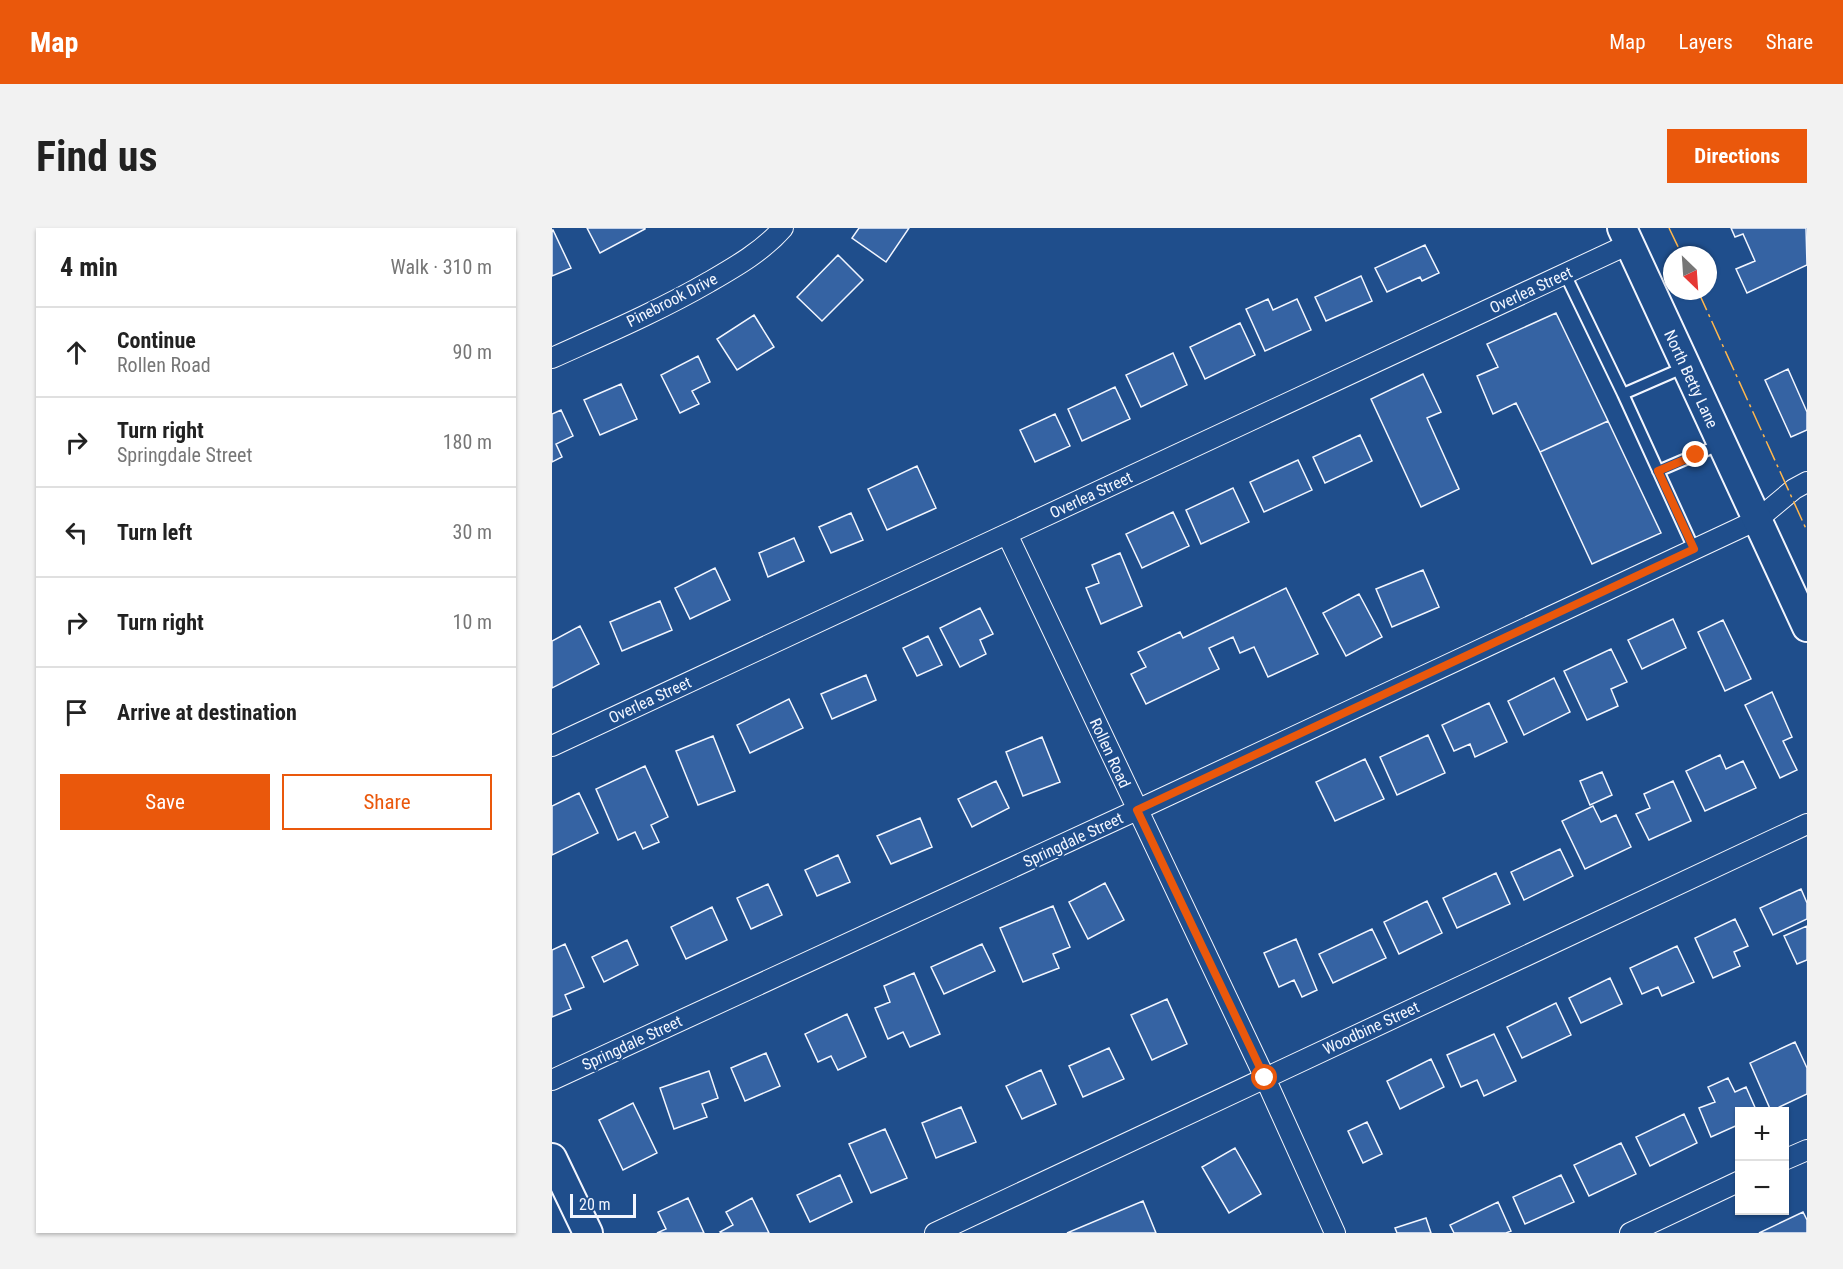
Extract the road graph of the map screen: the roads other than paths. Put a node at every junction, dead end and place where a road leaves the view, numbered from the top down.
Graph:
1 (783, 228) edge
2 (1625, 236) edge
3 (1565, 274) junction
4 (552, 358) edge
5 (1685, 366) junction
6 (1623, 394) junction
7 (1721, 444) junction
8 (1658, 471) junction
9 (1807, 482) edge
10 (1757, 520) junction
11 (1007, 534) junction
12 (1694, 549) junction
13 (1807, 627) edge
14 (552, 746) edge
15 (1137, 810) junction
16 (1807, 825) edge
17 (1265, 1078) junction
18 (552, 1080) edge
19 (1807, 1150) edge
20 (552, 1158) edge
21 (1789, 1158) edge
22 (1735, 1183) edge
23 (588, 1233) edge
24 (935, 1233) edge
25 (1335, 1233) edge
26 (1630, 1233) edge

1 - 4 street, Pinebrook Drive
2 - 3 street, Overlea Street
2 - 5 street, North Betty Lane
3 - 6 lane
3 - 11 street, Overlea Street
5 - 6 lane
5 - 7 street, North Betty Lane
6 - 8 lane
7 - 8 lane
7 - 10 street, North Betty Lane
8 - 12 lane
9 - 10 street, Springdale Street
10 - 12 street, Springdale Street
10 - 13 street, North Betty Lane
11 - 14 street, Overlea Street
11 - 15 street, Rollen Road
12 - 15 street, Springdale Street
15 - 17 street, Rollen Road
15 - 18 street, Springdale Street
16 - 17 street, Woodbine Street
17 - 24 street, Woodbine Street
17 - 25 street, Rollen Road
19 - 21 street
20 - 23 street
22 - 26 street

